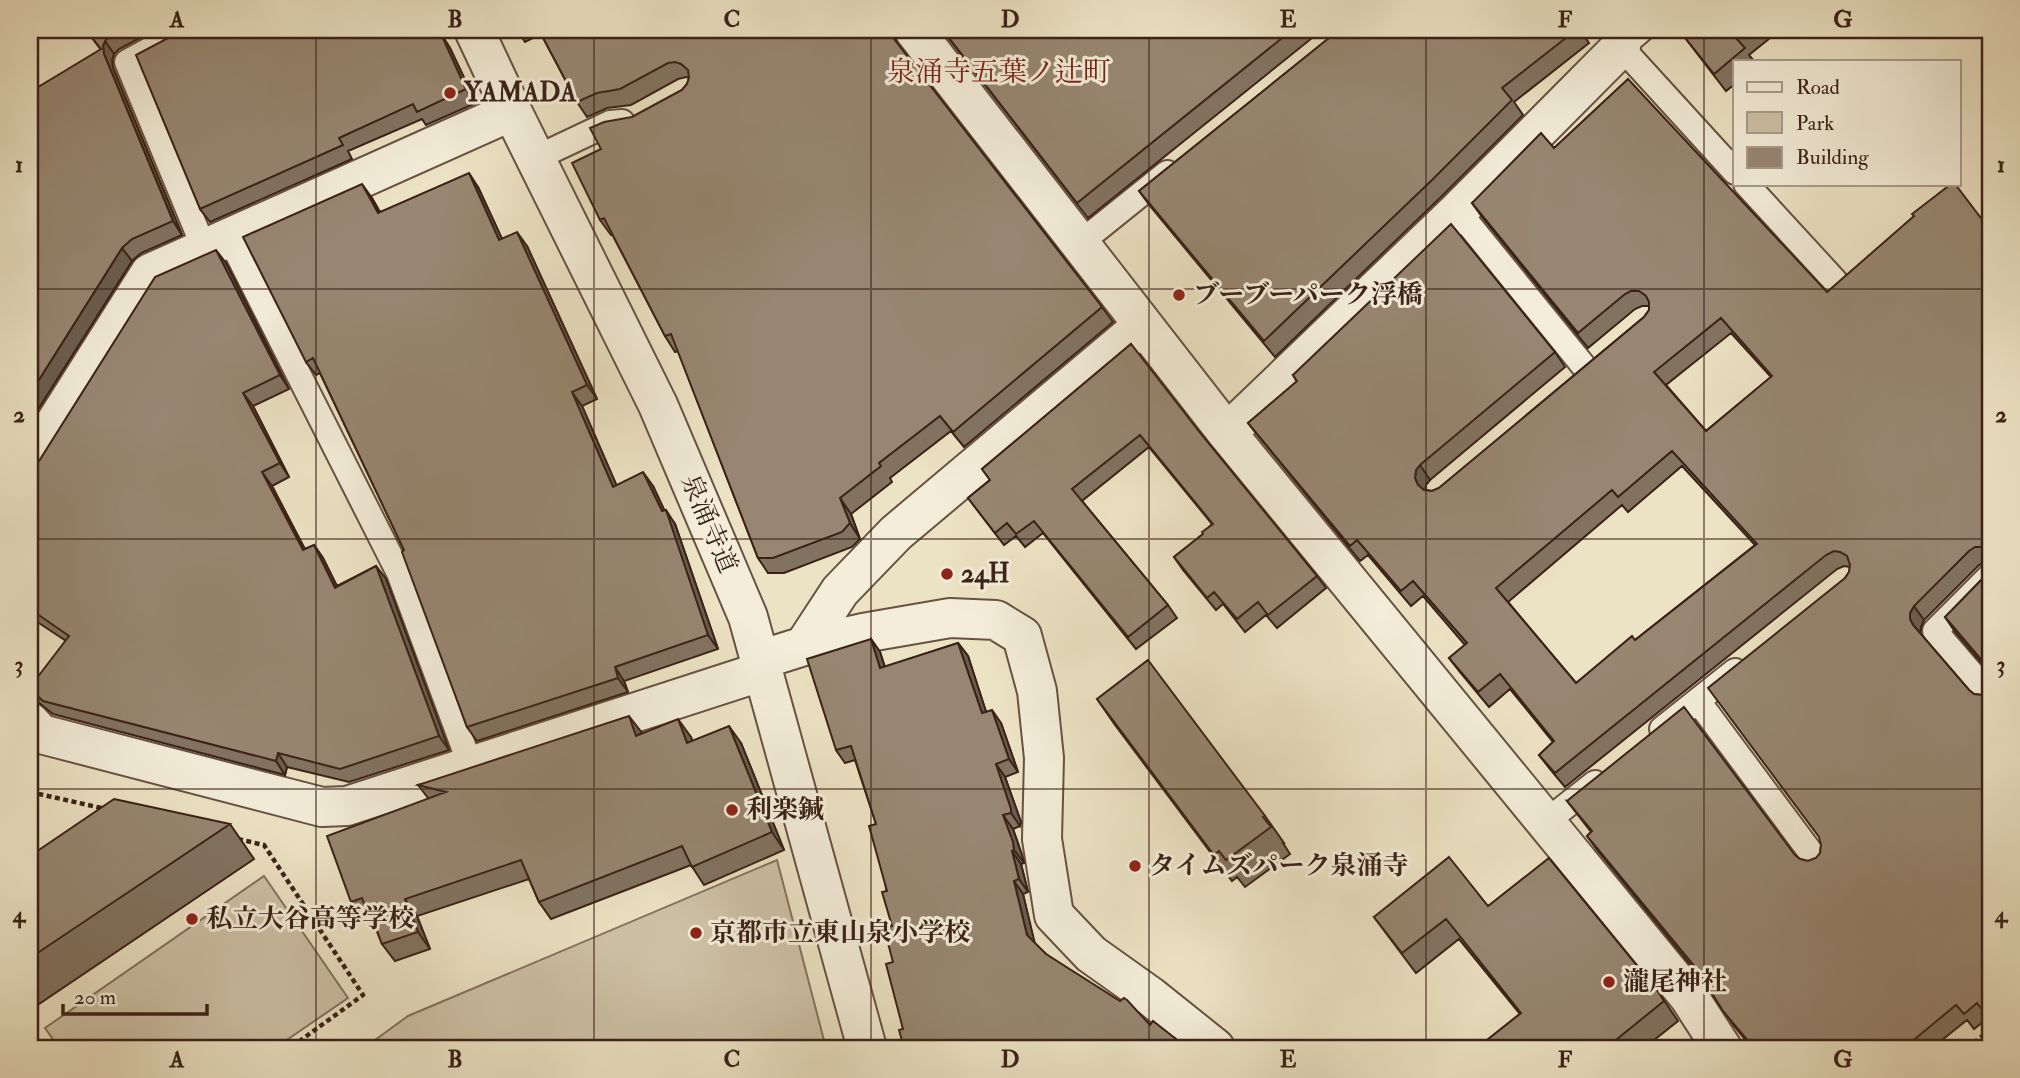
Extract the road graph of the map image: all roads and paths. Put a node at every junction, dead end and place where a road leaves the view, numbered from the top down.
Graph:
1 (186, 30) edge
2 (474, 30) edge
3 (914, 30) edge
4 (1631, 38) edge
5 (512, 111) junction
6 (646, 114) edge
7 (1186, 157) edge
8 (536, 158) junction
9 (1733, 169) edge
10 (1748, 186) edge
11 (1458, 211) junction
12 (216, 243) junction
13 (1080, 243) junction
14 (1835, 281) edge
15 (1142, 326) junction
16 (1606, 353) edge
17 (1586, 369) junction
18 (1566, 387) edge
19 (1227, 433) junction
20 (30, 463) edge
21 (1990, 576) edge
22 (804, 646) junction
23 (1751, 658) edge
24 (761, 666) junction
25 (1990, 695) edge
26 (1698, 701) junction
27 (30, 722) edge
28 (1644, 744) edge
29 (471, 767) junction
30 (1612, 770) edge
31 (30, 792) edge
32 (108, 809) edge
33 (1547, 821) junction
34 (238, 839) dead end
35 (1817, 861) edge
36 (1990, 1030) edge
37 (290, 1048) edge
38 (867, 1048) edge
39 (1215, 1048) edge
40 (1722, 1048) edge
41 (1967, 1048) edge

1 - 12 lane
2 - 5 street, 泉涌寺道
3 - 13 street
4 - 9 lane
4 - 11 street
5 - 8 street, 泉涌寺道
5 - 12 street
6 - 8 lane
7 - 13 lane
8 - 24 street, 泉涌寺道
10 - 14 lane
11 - 17 lane
11 - 19 street
12 - 20 street
12 - 29 lane
13 - 15 street
15 - 19 street
15 - 22 street
16 - 17 lane
17 - 18 lane
19 - 33 street
21 - 25 lane
22 - 24 street
22 - 39 street
23 - 26 lane
24 - 29 street
24 - 38 street, 泉涌寺道
26 - 28 lane
26 - 35 lane
27 - 29 street
30 - 33 lane
31 - 32 path
33 - 40 street
34 - 37 path
36 - 41 path

